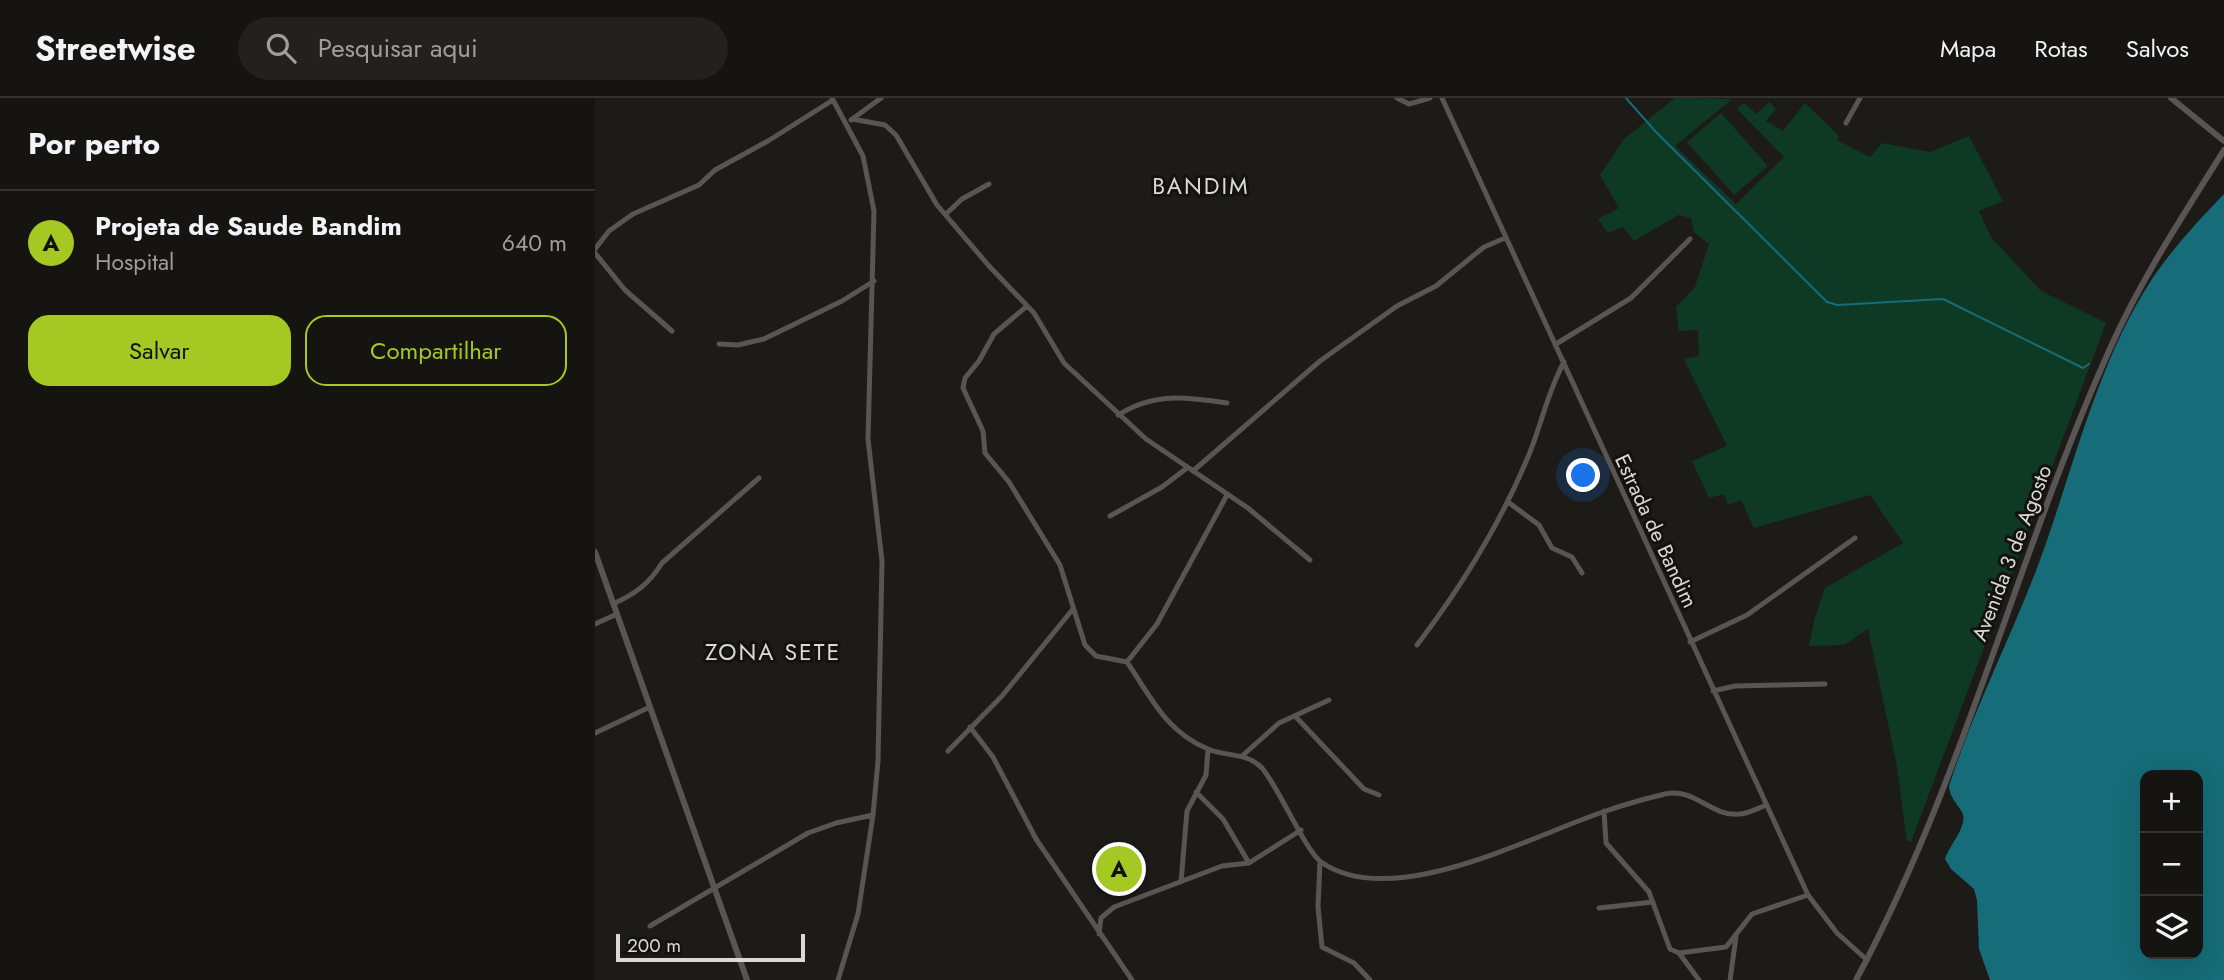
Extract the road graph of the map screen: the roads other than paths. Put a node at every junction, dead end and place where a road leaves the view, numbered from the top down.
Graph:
1 (881, 98) edge
2 (1397, 98) edge
3 (1430, 98) edge
4 (1442, 98) edge
5 (1860, 98) edge
6 (2171, 98) edge
7 (833, 99) edge
8 (852, 119) junction
9 (846, 123) junction
10 (1846, 123) dead end
11 (2224, 141) edge
12 (2224, 150) edge
13 (989, 184) dead end
14 (946, 214) junction
15 (1505, 238) junction
16 (1690, 239) dead end
17 (595, 251) edge
18 (874, 281) junction
19 (1027, 306) junction
20 (672, 331) dead end
21 (719, 344) dead end
22 (1556, 344) junction
23 (1564, 362) junction
24 (1227, 403) dead end
25 (1118, 415) junction
26 (1187, 468) junction
27 (1193, 471) junction
28 (759, 478) dead end
29 (1227, 495) junction
30 (1508, 502) junction
31 (1110, 516) dead end
32 (1855, 538) dead end
33 (595, 552) edge
34 (1310, 560) dead end
35 (1583, 573) dead end
36 (613, 604) junction
37 (1073, 609) junction
38 (617, 614) junction
39 (595, 624) edge
40 (1690, 642) junction
41 (1416, 645) dead end
42 (1127, 662) junction
43 (1825, 684) dead end
44 (1713, 691) junction
45 (1329, 700) dead end
46 (650, 707) junction
47 (1295, 716) junction
48 (970, 727) junction
49 (595, 733) edge
50 (1208, 750) junction
51 (948, 751) dead end
52 (1242, 756) junction
53 (1196, 792) junction
54 (1379, 795) dead end
55 (1764, 806) junction
56 (1604, 811) junction
57 (873, 815) junction
58 (1301, 830) junction
59 (1320, 861) junction
60 (1249, 863) junction
61 (1181, 882) junction
62 (715, 889) junction
63 (1808, 895) junction
64 (1653, 902) junction
65 (1599, 908) dead end
66 (650, 926) dead end
67 (1099, 934) junction
68 (1736, 937) junction
69 (1679, 953) junction
70 (1867, 960) junction
71 (747, 980) edge
72 (838, 980) edge
73 (1132, 980) edge
74 (1370, 980) edge
75 (1699, 980) edge
76 (1730, 980) edge
77 (1856, 980) edge

1 - 8 street
2 - 3 street
4 - 15 street, Estrada de Bandim
5 - 10 street
6 - 11 street
7 - 9 street
7 - 17 street
8 - 9 street
8 - 14 street
9 - 18 street
12 - 70 street, Avenida 3 de Agosto
13 - 14 street
14 - 19 street
15 - 22 street, Estrada de Bandim
15 - 27 street
16 - 22 street
17 - 20 street
18 - 21 street
18 - 57 street
19 - 25 street
19 - 37 street
22 - 23 street, Estrada de Bandim
23 - 30 street
23 - 40 street, Estrada de Bandim
24 - 25 street
25 - 26 street
26 - 27 street
26 - 31 street
27 - 29 street
28 - 36 street
29 - 34 street
29 - 42 street
30 - 35 street
30 - 41 street
32 - 40 street
33 - 36 street
36 - 38 street
37 - 42 street
37 - 48 street
38 - 39 street
38 - 46 street
40 - 44 street, Estrada de Bandim
42 - 50 street
43 - 44 street
44 - 55 street, Estrada de Bandim
45 - 47 street
46 - 49 street
46 - 62 street
47 - 52 street
47 - 54 street
48 - 51 street
48 - 67 street
50 - 52 street
50 - 53 street
52 - 58 street
53 - 60 street
53 - 61 street
55 - 56 street
55 - 63 street, Estrada de Bandim
56 - 59 street
56 - 64 street
57 - 62 street
57 - 72 street
58 - 59 street
58 - 60 street
59 - 74 street
60 - 61 street
61 - 67 street
62 - 66 street
62 - 71 street
63 - 68 street
63 - 70 street, Estrada de Bandim
64 - 65 street
64 - 69 street
67 - 73 street
68 - 69 street
68 - 76 street
69 - 75 street
70 - 77 street, Avenida 3 de Agosto

